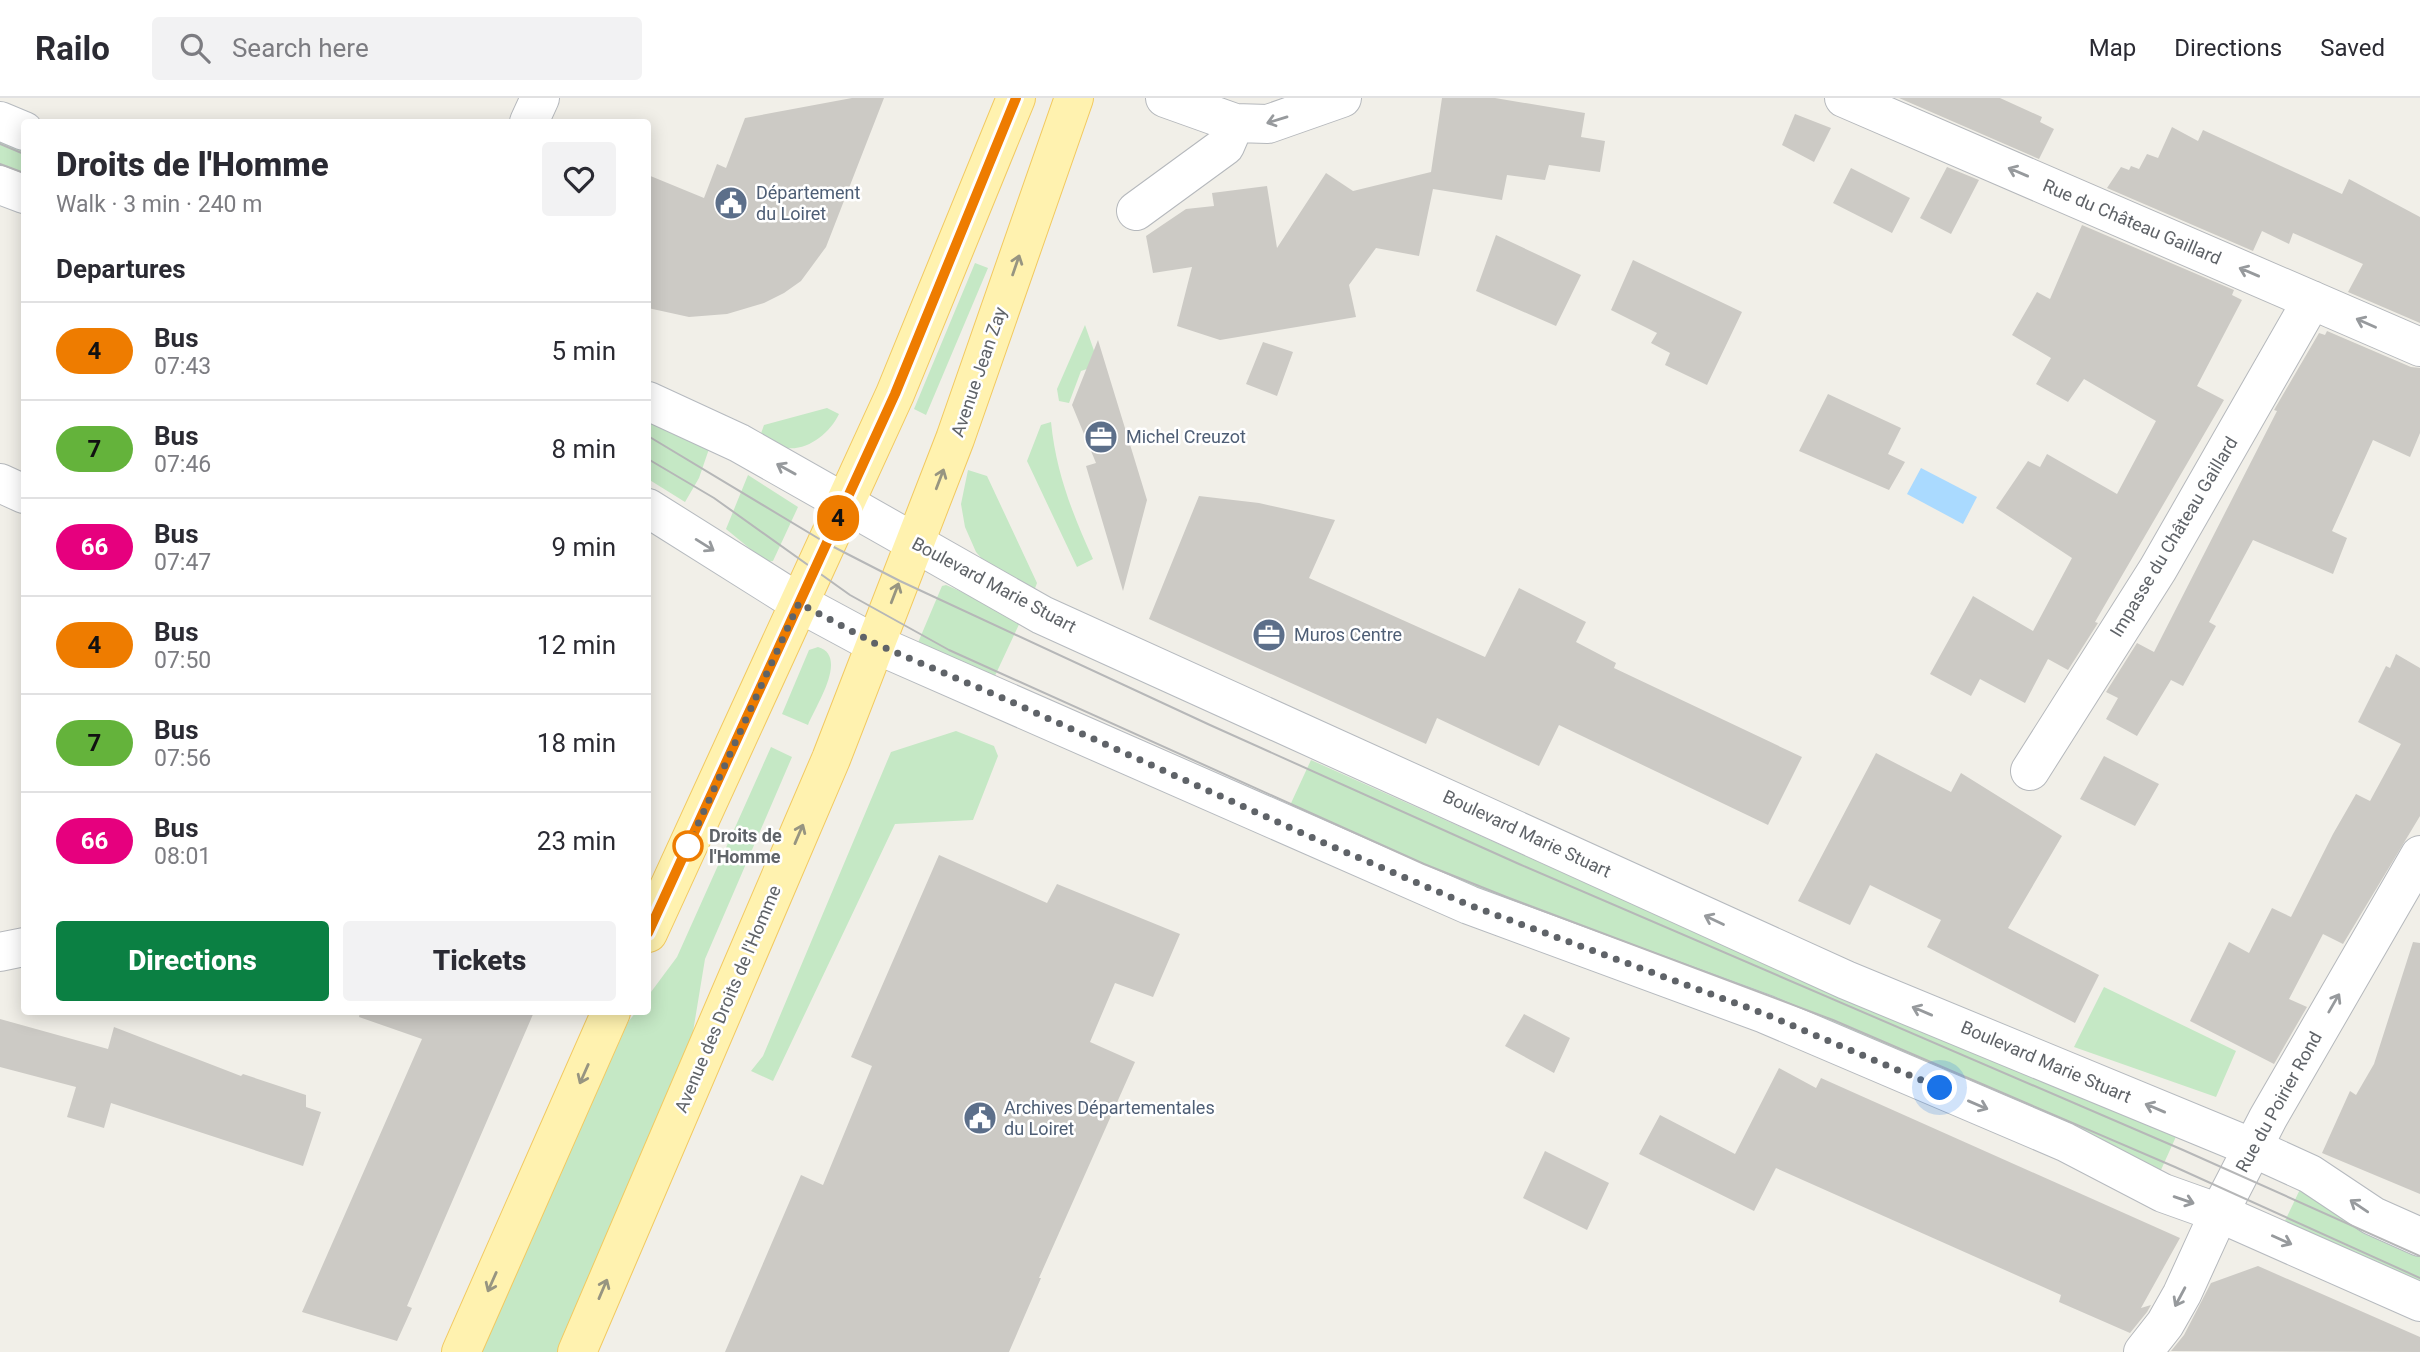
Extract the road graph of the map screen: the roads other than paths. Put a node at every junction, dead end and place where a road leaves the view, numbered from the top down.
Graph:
1 (540, 98) edge
2 (1016, 98) edge
3 (1074, 98) edge
4 (1165, 98) edge
5 (1342, 98) edge
6 (1867, 102) edge
7 (530, 119) edge
8 (0, 121) edge
9 (1235, 123) junction
10 (21, 130) edge
11 (0, 185) edge
12 (21, 193) edge
13 (1136, 211) dead end
14 (2312, 300) junction
15 (2420, 347) edge
16 (651, 402) edge
17 (0, 483) edge
18 (21, 493) edge
19 (845, 503) junction
20 (651, 510) edge
21 (915, 542) junction
22 (799, 603) junction
23 (876, 644) junction
24 (2030, 771) dead end
25 (2420, 855) edge
26 (651, 926) edge
27 (21, 948) edge
28 (0, 952) edge
29 (610, 1015) edge
30 (2253, 1148) junction
31 (2219, 1213) junction
32 (2420, 1237) edge
33 (2420, 1302) edge
34 (461, 1352) edge
35 (577, 1352) edge
36 (2143, 1352) edge

1 - 7 main road
2 - 19 main road
21 -> 3 main road, Avenue Jean Zay
4 - 9 main road
5 -> 9 main road
14 -> 6 main road, Rue du Château Gaillard
8 - 10 main road
9 - 13 main road
11 - 12 main road
15 -> 14 main road, Rue du Château Gaillard
14 - 24 main road, Impasse du Château Gaillard
19 -> 16 main road, Boulevard Marie Stuart
17 - 18 main road
19 - 21 main road, Boulevard Marie Stuart
19 - 22 main road
20 -> 22 main road
23 -> 21 main road, Avenue Jean Zay
30 -> 21 main road, Boulevard Marie Stuart
22 - 23 main road
22 - 26 main road
23 -> 31 main road
35 -> 23 main road, Avenue des Droits de l'Homme
30 -> 25 main road, Rue du Poirier Rond
27 - 28 main road
29 -> 34 main road
30 - 31 main road, Rue du Poirier Rond
32 -> 30 main road, Boulevard Marie Stuart
31 -> 33 main road
31 -> 36 main road, Rue du Poirier Rond

